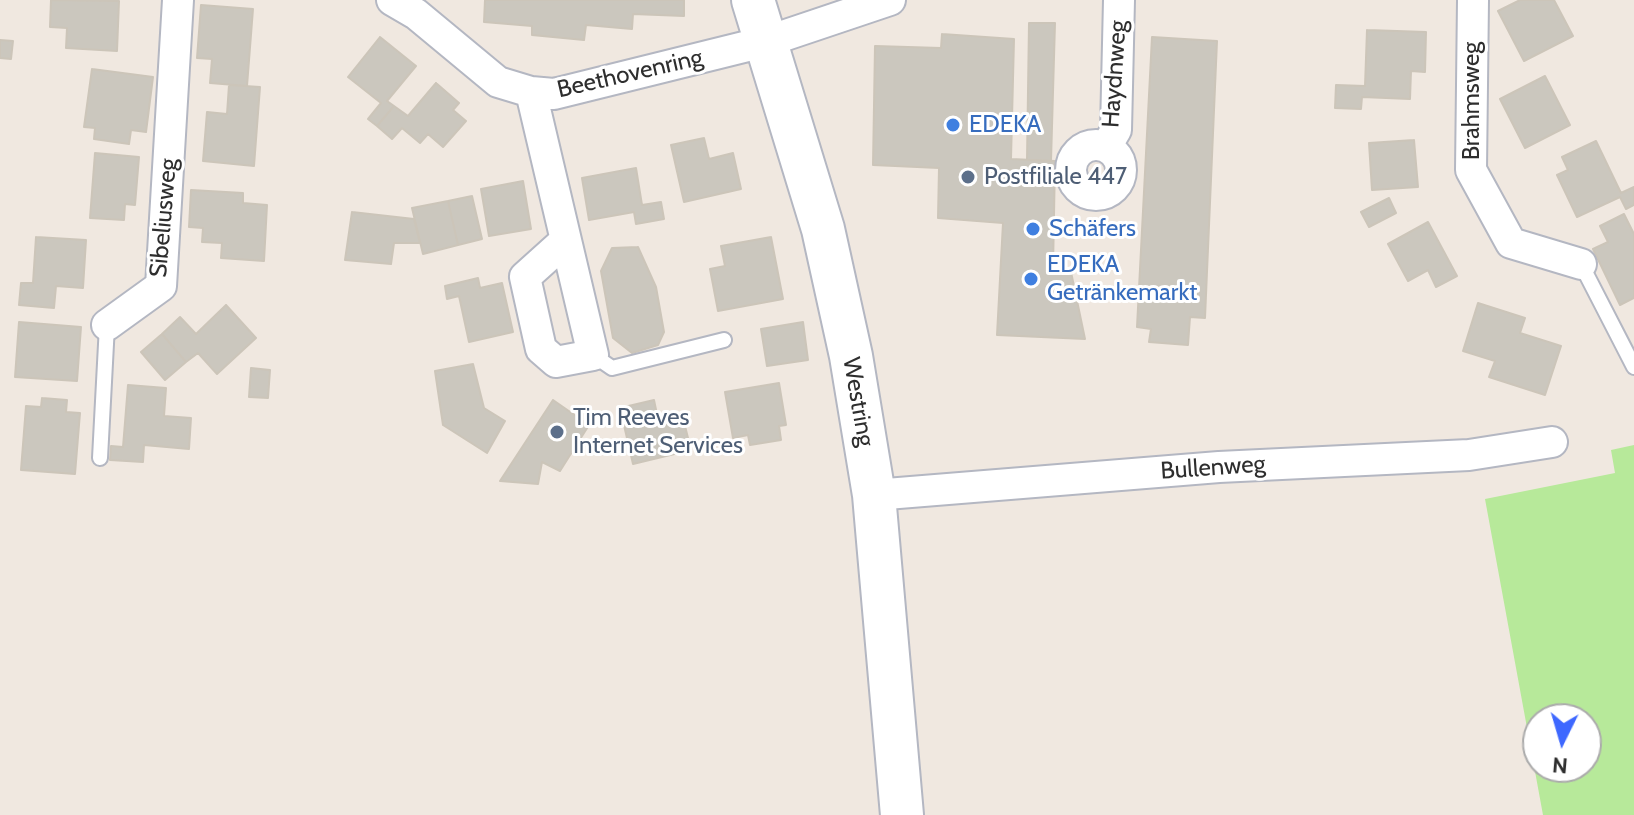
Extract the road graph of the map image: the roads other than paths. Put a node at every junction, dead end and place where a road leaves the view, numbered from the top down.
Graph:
1 (178, 0) edge
2 (392, 0) edge
3 (753, 0) edge
4 (890, 0) edge
5 (1119, 0) edge
6 (1473, 0) edge
7 (768, 41) junction
8 (531, 92) junction
9 (1106, 147) dead end
10 (565, 241) junction
11 (1581, 264) joint
12 (107, 325) joint
13 (724, 340) dead end
14 (593, 355) junction
15 (1634, 367) edge
16 (1552, 442) dead end
17 (100, 458) dead end
18 (874, 495) junction
19 (902, 815) edge

1 - 12 street, Sibeliusweg
2 - 8 street, Beethovenring
3 - 7 street, Westring
4 - 7 street, Beethovenring
5 - 9 street, Haydnweg
6 - 11 street, Brahmsweg
7 - 8 street, Beethovenring
7 - 18 street, Westring
8 - 10 street
10 - 14 street
10 - 14 street
11 - 15 lane, Brahmsweg
12 - 17 lane, Sibeliusweg
13 - 14 lane
16 - 18 street, Bullenweg
18 - 19 street, Westring

